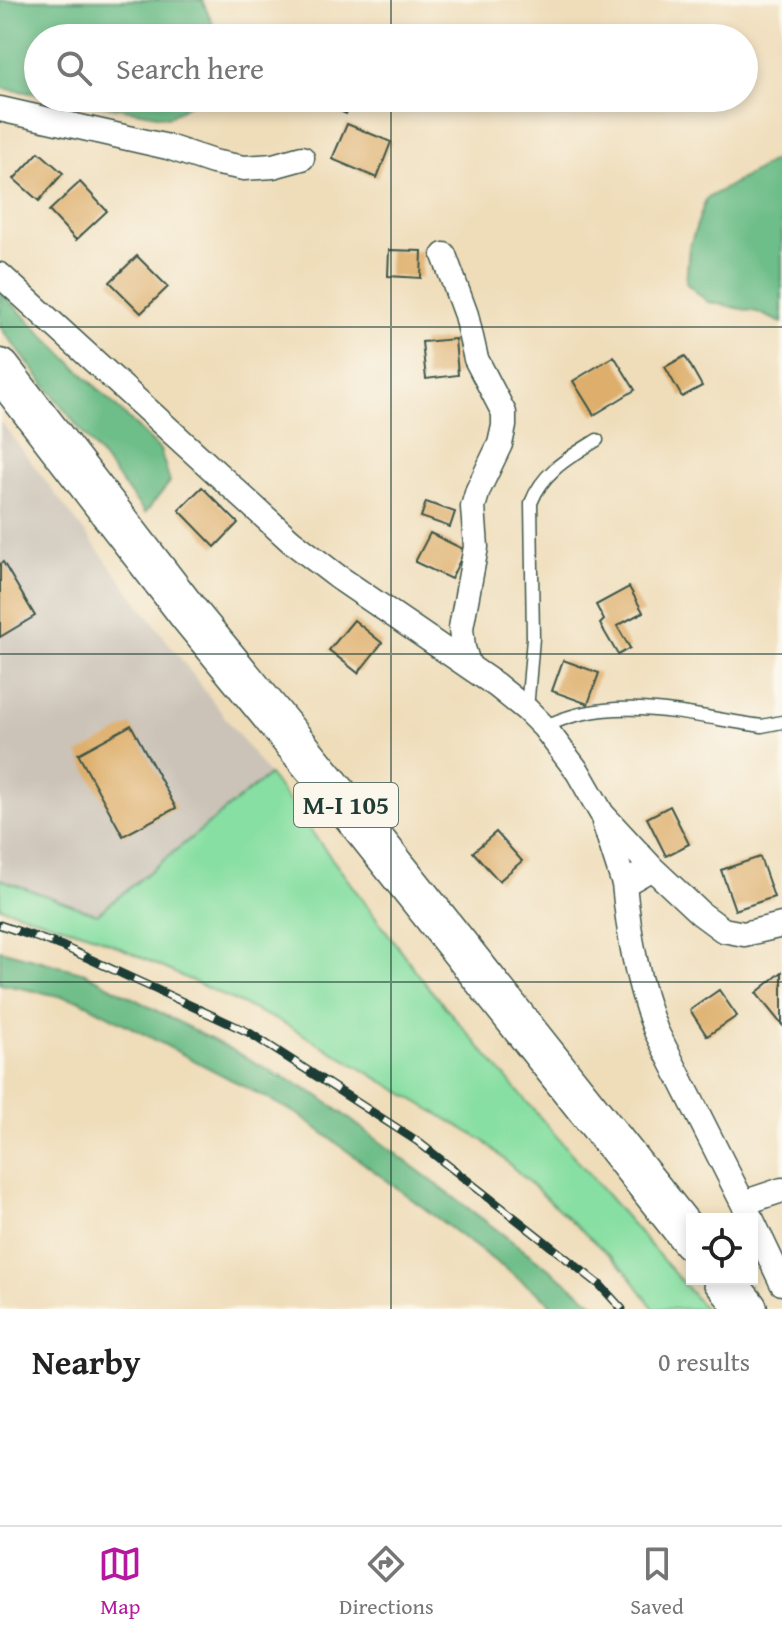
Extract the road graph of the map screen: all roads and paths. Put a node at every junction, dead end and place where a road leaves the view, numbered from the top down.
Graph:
1 (0, 109) edge
2 (302, 158) dead end
3 (444, 255) dead end
4 (0, 275) edge
5 (0, 369) edge
6 (597, 440) dead end
7 (469, 666) junction
8 (535, 719) junction
9 (782, 722) edge
10 (602, 814) junction
11 (652, 868) junction
12 (624, 884) junction
13 (782, 925) edge
14 (782, 1190) edge
15 (748, 1213) edge
16 (750, 1213) edge
17 (686, 1232) edge
18 (758, 1233) edge
19 (782, 1283) edge
20 (728, 1285) edge
21 (747, 1309) edge

1 - 2 street
3 - 7 street
4 - 7 street
5 - 17 main road, M-I 105
6 - 8 lane
7 - 8 street
8 - 9 lane
8 - 10 street
10 - 11 street
10 - 12 street
11 - 12 street
11 - 13 street
12 - 15 street
14 - 16 street
18 - 19 street
20 - 21 main road

